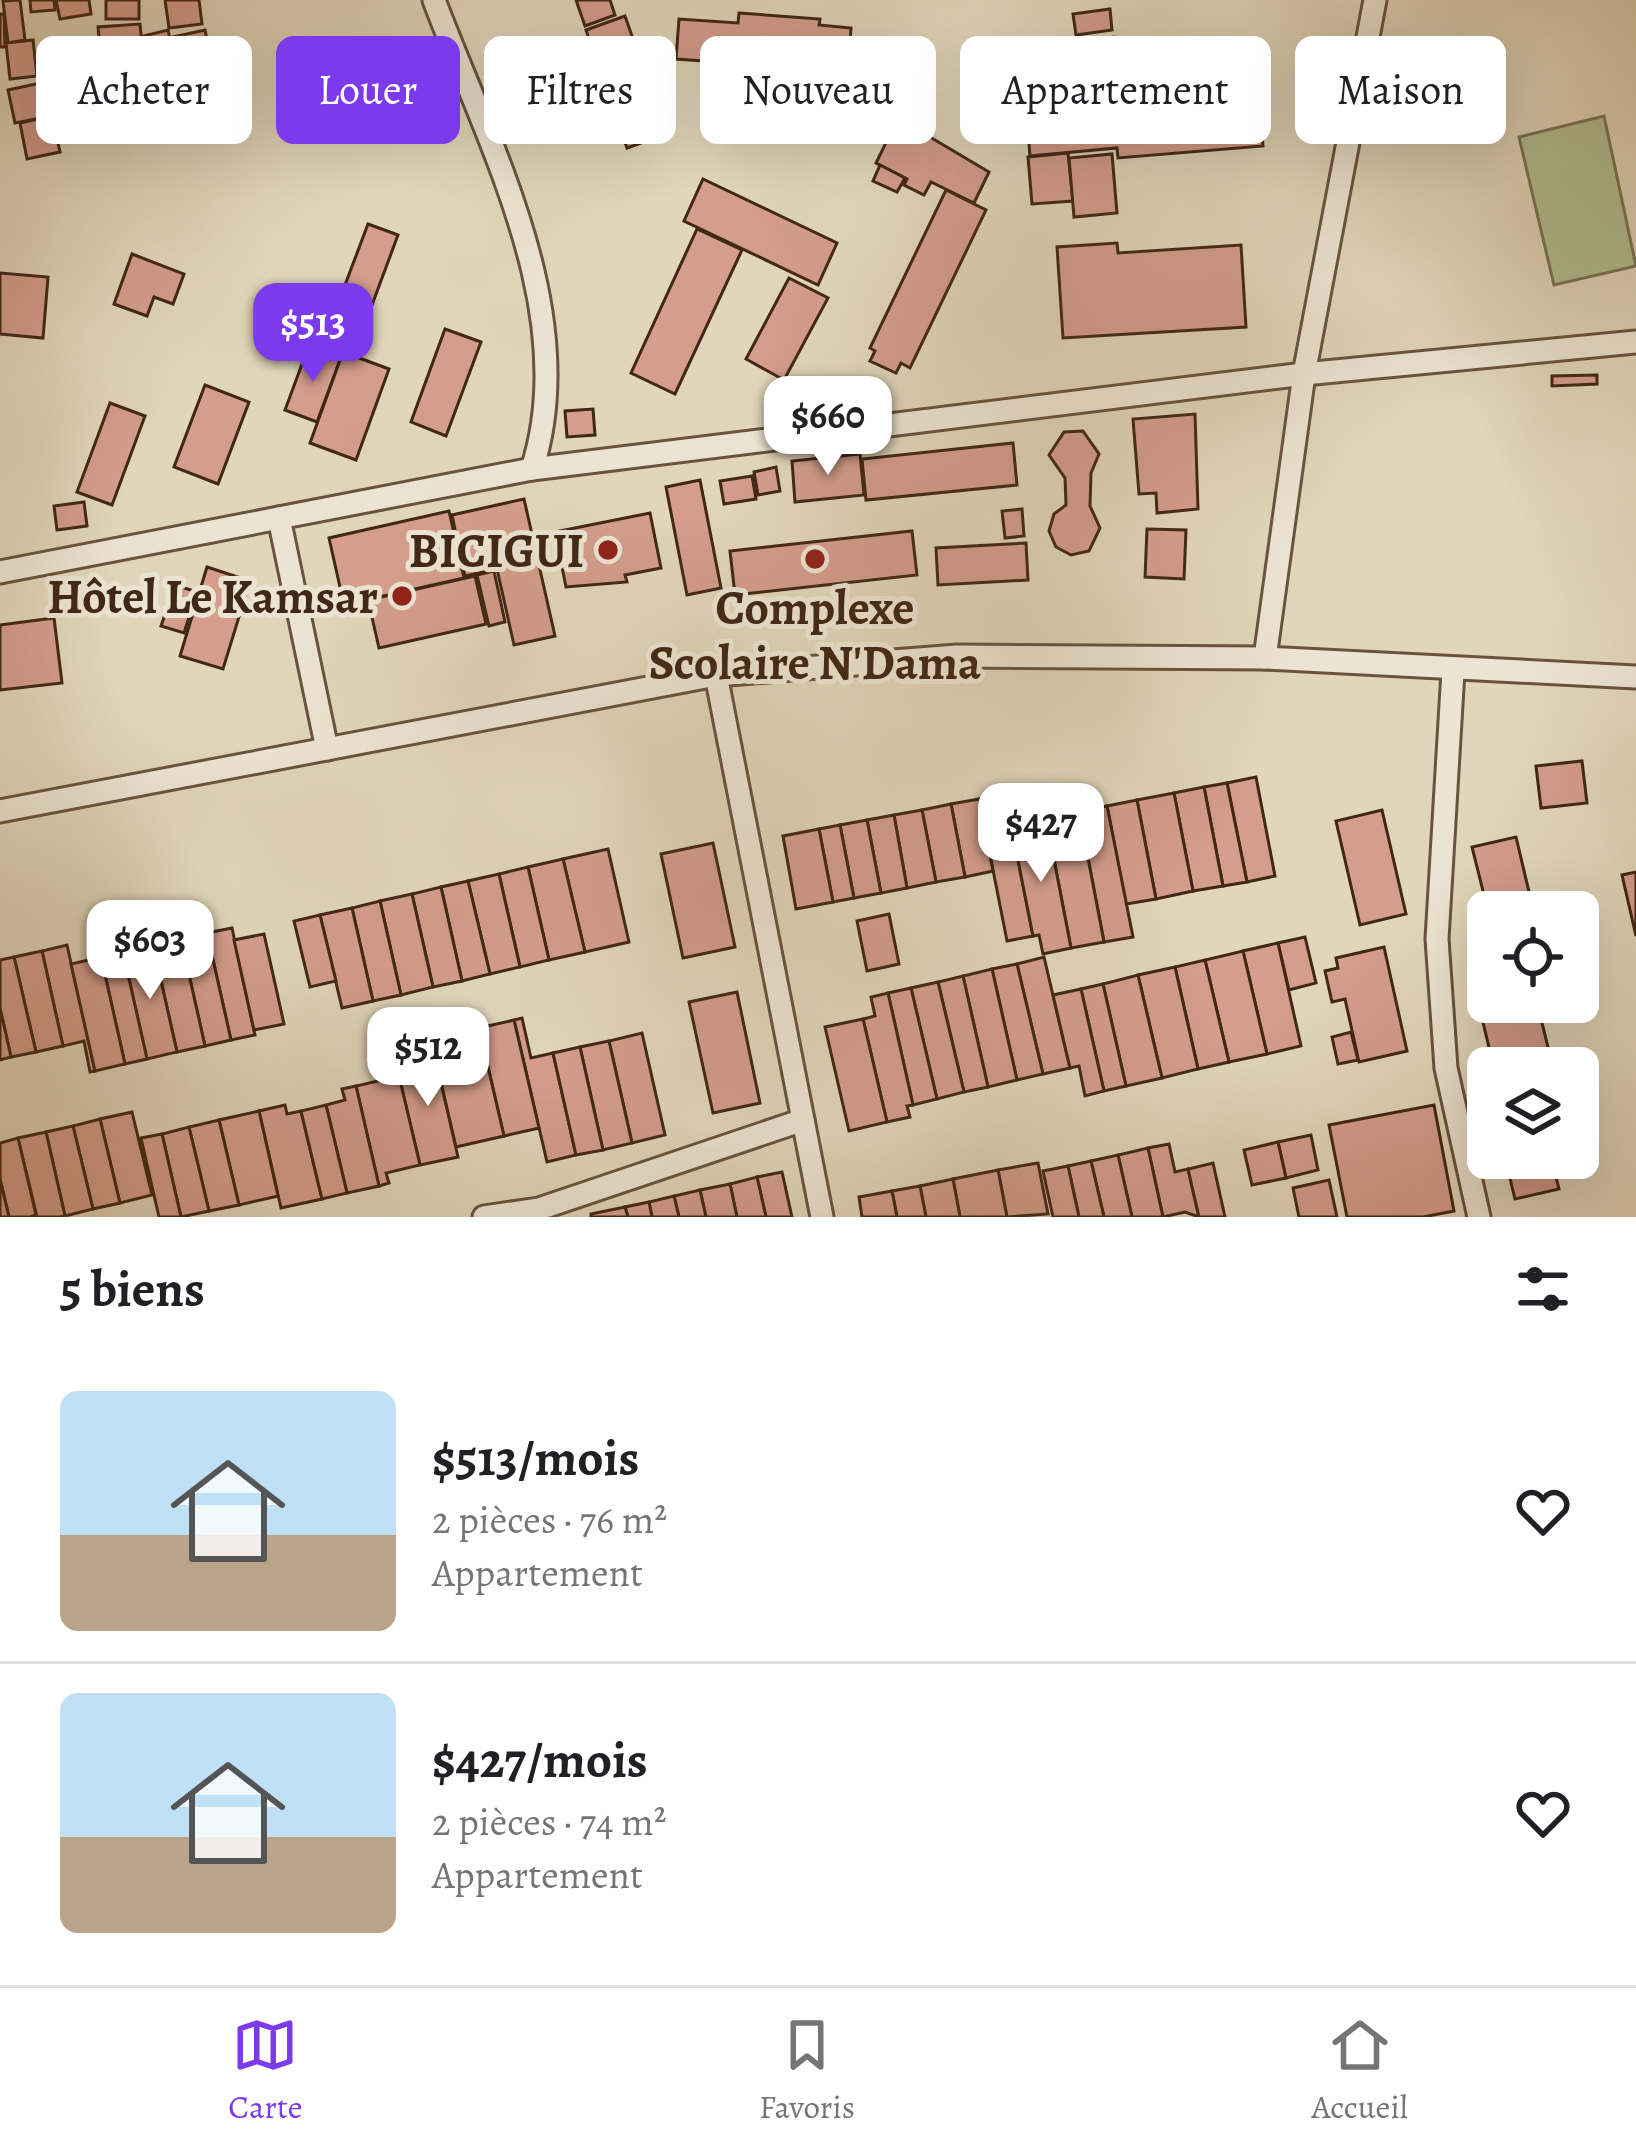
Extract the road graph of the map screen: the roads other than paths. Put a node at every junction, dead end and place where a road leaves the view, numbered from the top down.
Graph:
1 (434, 0) edge
2 (1375, 0) edge
3 (1636, 342) edge
4 (1304, 374) junction
5 (532, 469) junction
6 (279, 518) junction
7 (0, 572) edge
8 (1264, 658) junction
9 (1453, 670) junction
10 (716, 675) junction
11 (1636, 676) edge
12 (327, 749) junction
13 (0, 811) edge
14 (803, 1120) junction
15 (484, 1217) edge
16 (822, 1217) edge
17 (1479, 1217) edge

1 - 5 street
2 - 4 street
3 - 4 street
4 - 5 street
4 - 8 street
5 - 6 street
6 - 7 street
6 - 12 street
8 - 9 street
8 - 10 street
9 - 11 street
9 - 17 street
10 - 12 street
10 - 14 street
12 - 13 street
14 - 15 street
14 - 16 street

